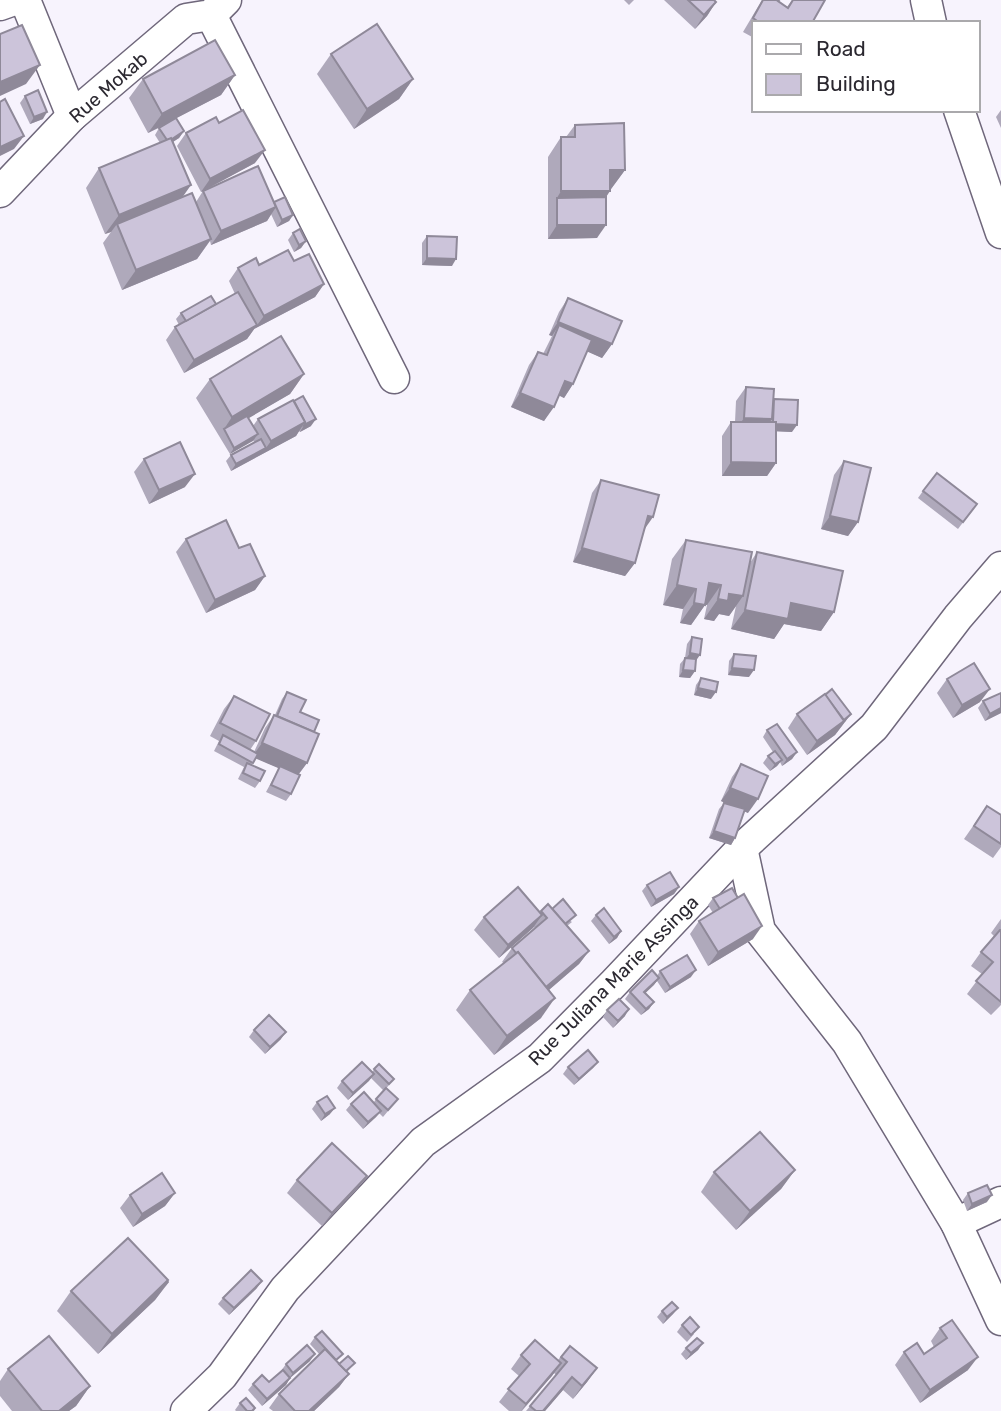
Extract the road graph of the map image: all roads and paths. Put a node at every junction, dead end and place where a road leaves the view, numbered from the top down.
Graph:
1 (13, 0) edge
2 (25, 0) edge
3 (926, 0) edge
4 (0, 5) edge
5 (219, 7) edge
6 (931, 21) edge
7 (960, 112) edge
8 (72, 116) junction
9 (0, 192) edge
10 (1001, 233) edge
11 (394, 379) dead end
12 (1001, 567) edge
13 (742, 848) junction
14 (1001, 1202) edge
15 (956, 1223) junction
16 (1001, 1320) edge
17 (186, 1411) edge

1 - 4 street
2 - 8 street
3 - 6 street
5 - 8 street, Rue Mokab
5 - 11 street
7 - 10 street
8 - 9 street, Rue Mokab
12 - 13 street, Rue Juliana Marie Assinga
13 - 15 street
13 - 17 street, Rue Juliana Marie Assinga
14 - 15 street
15 - 16 street

